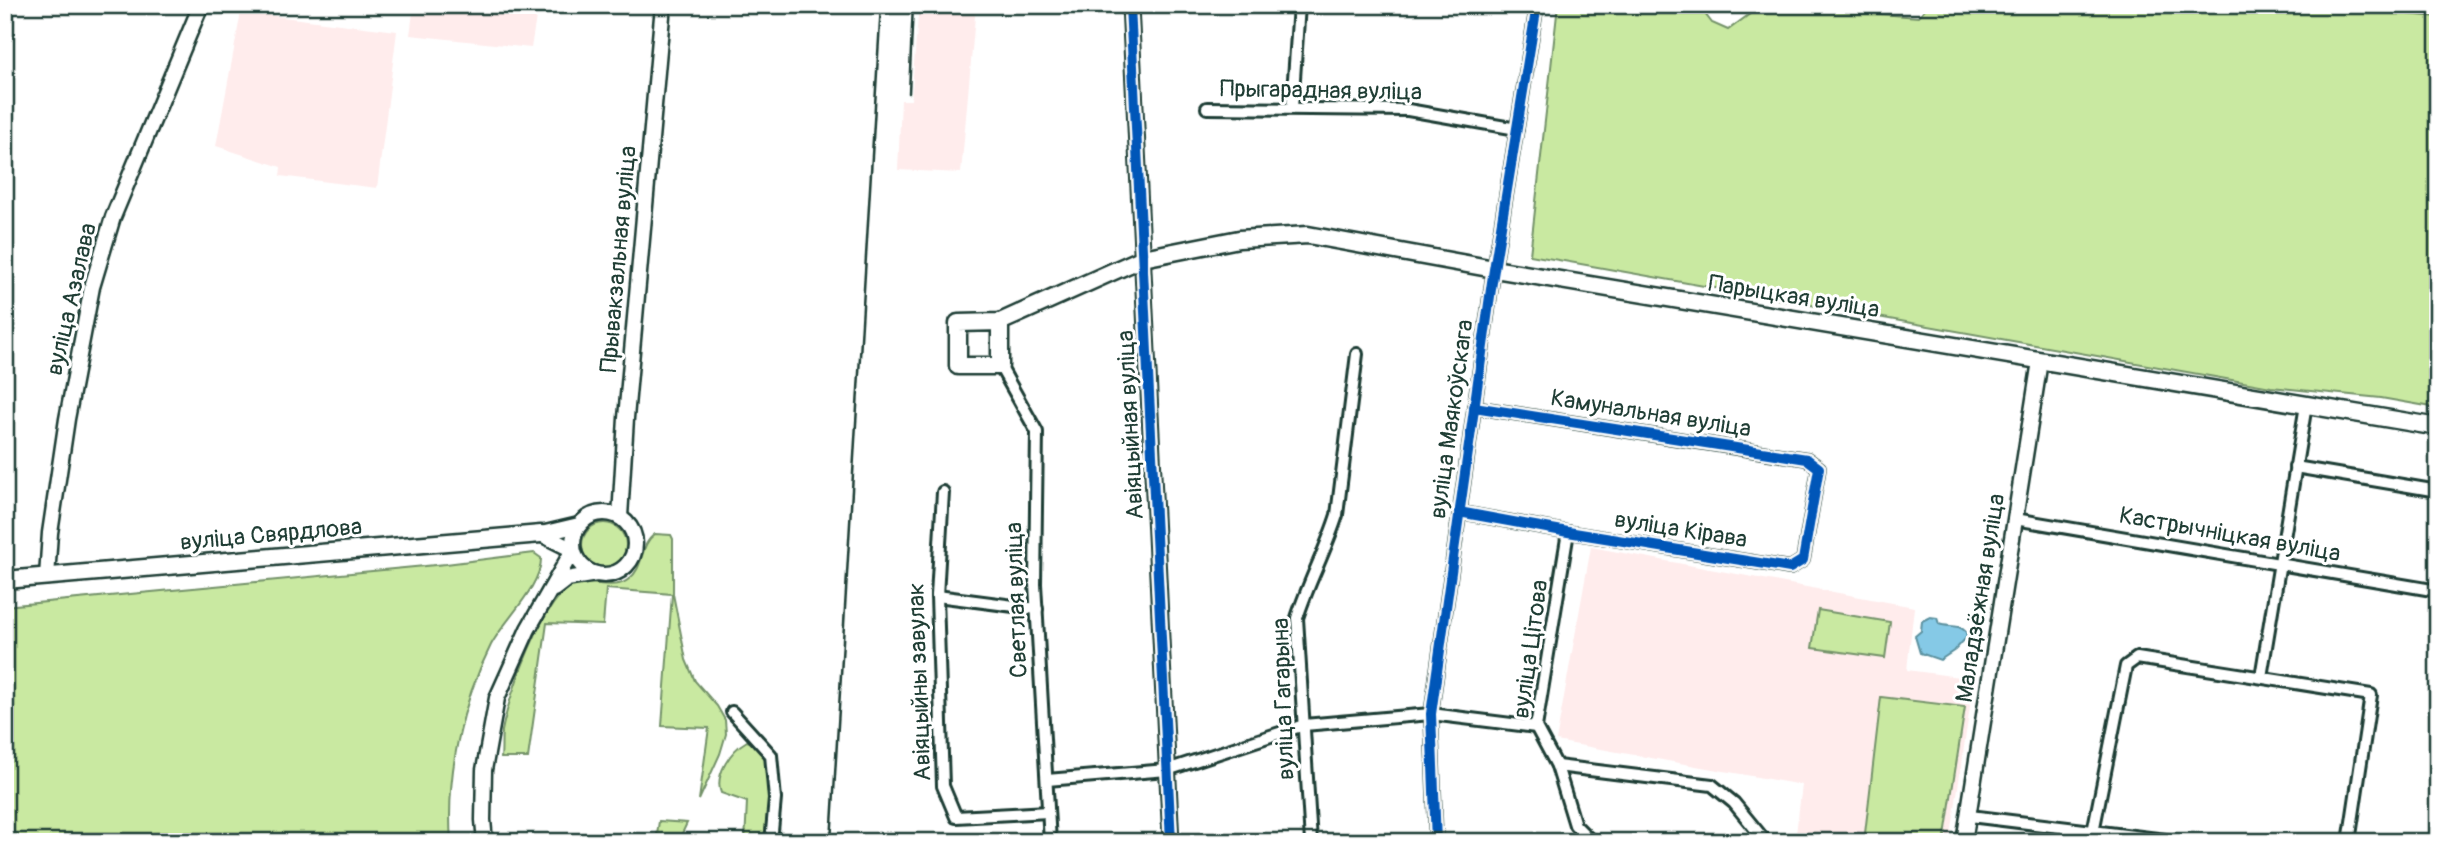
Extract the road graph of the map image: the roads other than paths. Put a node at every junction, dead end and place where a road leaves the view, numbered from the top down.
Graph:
1 (201, 5) edge
2 (663, 5) edge
3 (1130, 5) edge
4 (1299, 5) edge
5 (1537, 5) edge
6 (1208, 108) dead end
7 (1292, 108) junction
8 (1517, 129) junction
9 (1143, 258) junction
10 (1494, 269) junction
11 (1000, 322) junction
12 (1357, 354) dead end
13 (2040, 361) junction
14 (1000, 366) junction
15 (2306, 405) junction
16 (1474, 407) junction
17 (2438, 427) edge
18 (2295, 467) junction
19 (1819, 468) joint
20 (2438, 491) edge
21 (943, 492) dead end
22 (1459, 512) junction
23 (620, 517) junction
24 (2015, 519) junction
25 (579, 525) junction
26 (1569, 533) junction
27 (541, 534) junction
28 (573, 550) junction
29 (2279, 564) junction
30 (596, 574) junction
31 (47, 577) junction
32 (5, 580) edge
33 (2438, 591) edge
34 (937, 596) junction
35 (546, 598) junction
36 (1037, 609) junction
37 (2261, 677) junction
38 (732, 712) dead end
39 (1431, 714) junction
40 (1304, 725) junction
41 (1536, 727) junction
42 (1557, 765) junction
43 (1167, 770) junction
44 (1046, 780) junction
45 (1048, 812) junction
46 (1970, 816) junction
47 (2092, 836) edge
48 (485, 842) edge
49 (771, 842) edge
50 (1050, 842) edge
51 (1171, 842) edge
52 (1311, 842) edge
53 (1436, 842) edge
54 (1592, 842) edge
55 (1766, 842) edge
56 (1964, 842) edge
57 (2182, 842) edge
58 (2349, 842) edge

1 - 31 street, вуліца Азалава
2 - 23 street, Прывакзальная вуліца
3 - 9 street, Авіяцыйная вуліца
4 - 7 street
5 - 8 street, вуліца Маякоўскага
6 - 7 street, Прыгарадная вуліца
7 - 8 street, Прыгарадная вуліца
8 - 10 street, вуліца Маякоўскага
9 - 10 main road, Парыцкая вуліца
9 - 11 main road
9 - 43 street, Авіяцыйная вуліца
10 - 13 main road, Парыцкая вуліца
10 - 16 street, вуліца Маякоўскага
11 - 14 main road, Светлая вуліца
11 - 14 main road
12 - 40 street, вуліца Гагарына
13 - 15 main road, Парыцкая вуліца
13 - 24 street, Маладзёжная вуліца
14 - 36 street, Светлая вуліца
15 - 17 main road, Парыцкая вуліца
15 - 18 street
16 - 19 street, Камунальная вуліца
16 - 22 street, вуліца Маякоўскага
18 - 20 street
18 - 29 street
19 - 26 street, вуліца Кірава
21 - 34 street, Авіяцыйны завулак
22 - 26 street, вуліца Кірава
22 - 39 street, вуліца Маякоўскага
23 - 25 street
23 - 30 street
24 - 29 street, Кастрычніцкая вуліца
24 - 46 street, Маладзёжная вуліца
25 - 27 street, вуліца Свярдлова
25 - 28 street
26 - 41 street, вуліца Цітова
27 - 28 street
27 - 31 main road, вуліца Свярдлова
28 - 30 street
28 - 35 street
29 - 33 street, Кастрычніцкая вуліца
29 - 37 street
30 - 35 street
31 - 32 main road, вуліца Свярдлова
34 - 36 street
34 - 45 street, Авіяцыйны завулак
35 - 48 street
36 - 44 street, Светлая вуліца
37 - 47 street
37 - 58 street
38 - 49 street
39 - 40 street
39 - 41 street
39 - 53 street, вуліца Маякоўскага
40 - 43 street
40 - 52 street, вуліца Гагарына
41 - 42 street, вуліца Цітова
42 - 54 street, вуліца Цітова
42 - 55 street
43 - 44 street
43 - 51 street, Авіяцыйная вуліца
44 - 45 street, Светлая вуліца
45 - 50 street, Светлая вуліца
46 - 47 street
46 - 56 street, Маладзёжная вуліца
47 - 57 street

